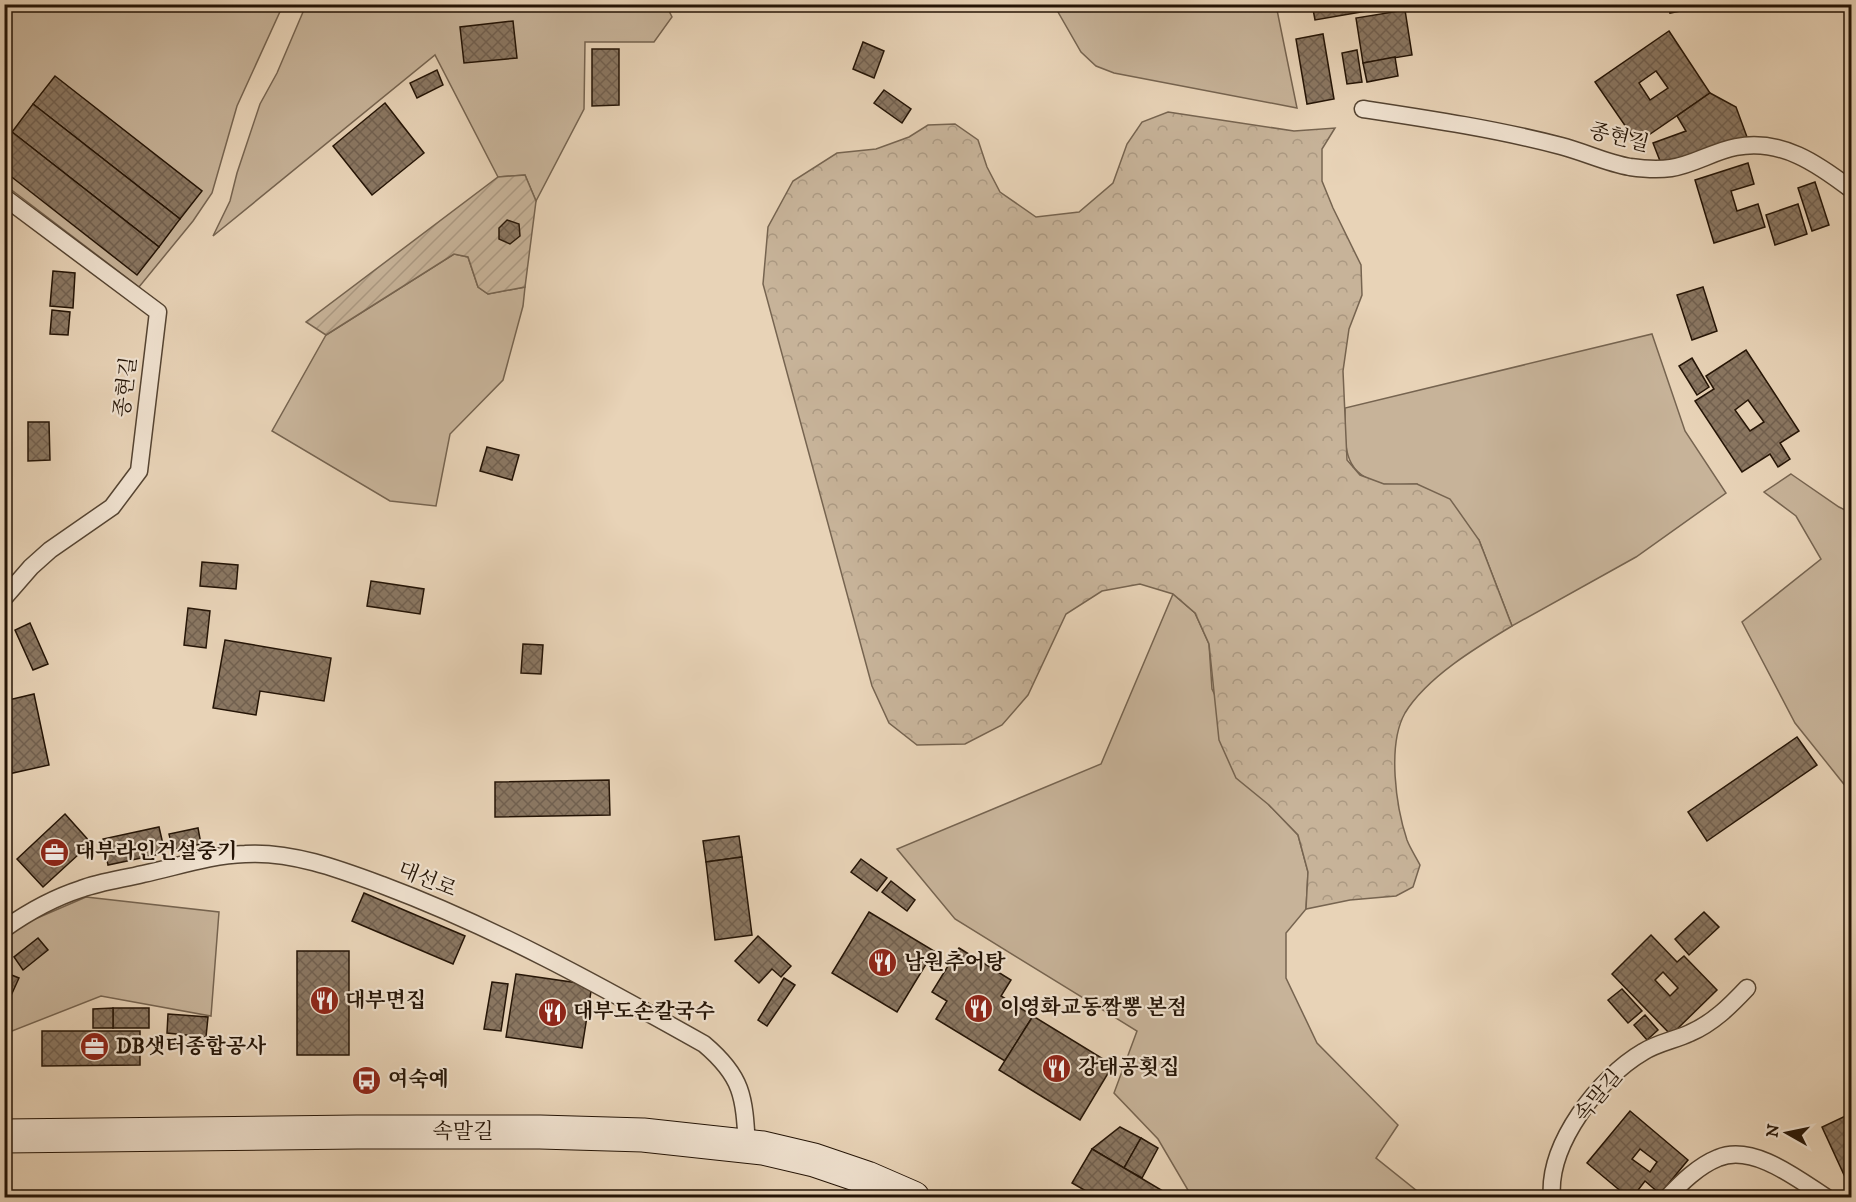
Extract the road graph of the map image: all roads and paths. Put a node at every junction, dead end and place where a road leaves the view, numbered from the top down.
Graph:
1 (1363, 109) dead end
2 (1851, 190) edge
3 (4, 197) edge
4 (4, 598) edge
5 (4, 929) edge
6 (1747, 988) dead end
7 (4, 1136) edge
8 (747, 1146) junction
9 (913, 1197) edge
10 (1552, 1197) edge
11 (1667, 1197) edge
12 (1827, 1197) edge

1 - 2 lane, 종현길
3 - 4 lane, 종현길
5 - 8 lane, 대선로
6 - 10 lane, 속말길
7 - 8 street, 속말길
8 - 9 street, 속말길
11 - 12 lane

